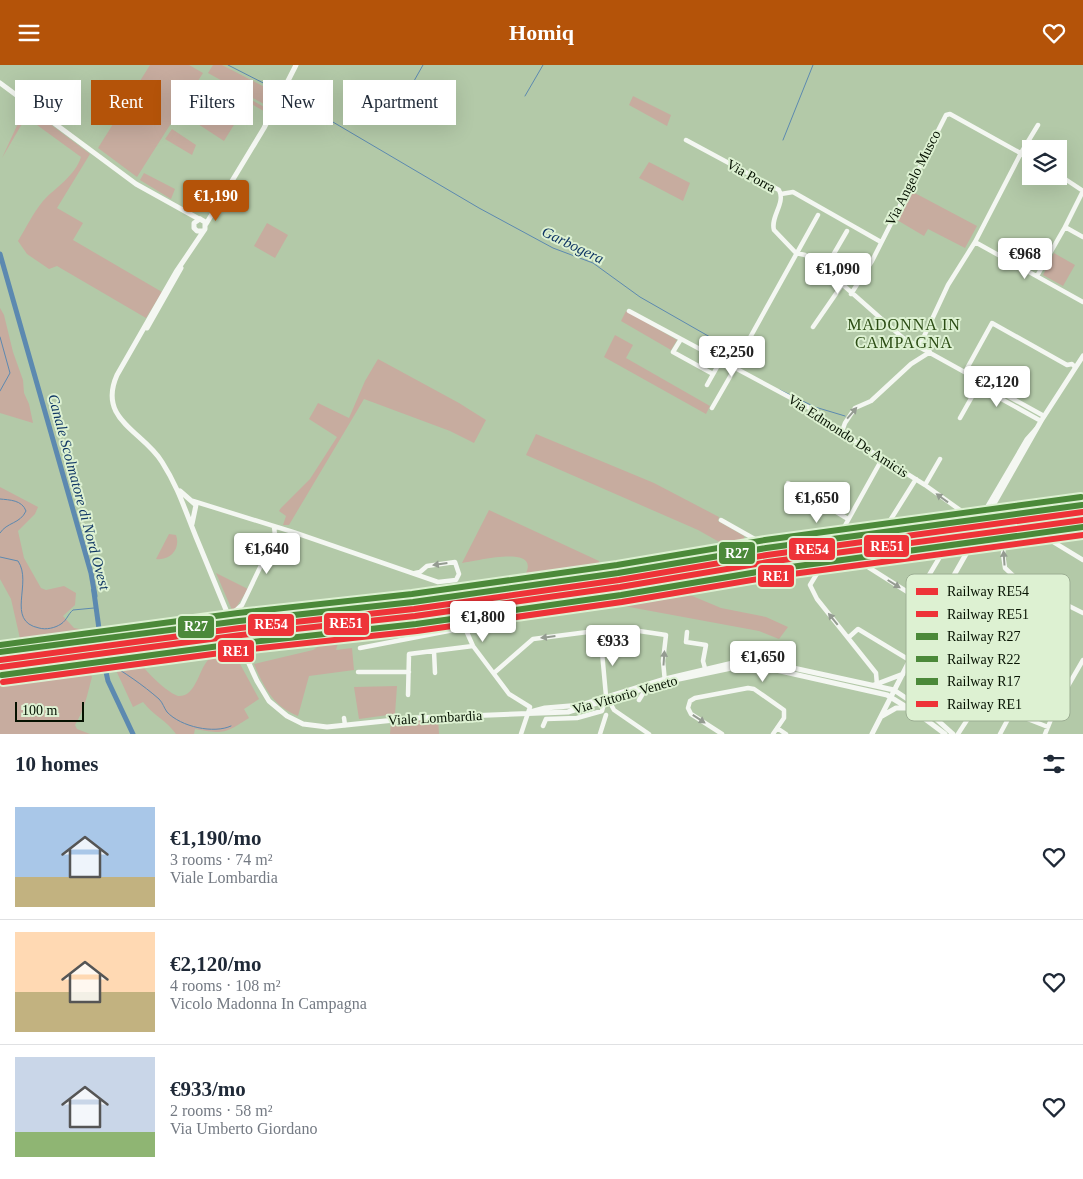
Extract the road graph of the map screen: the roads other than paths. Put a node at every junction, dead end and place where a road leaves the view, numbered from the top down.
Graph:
1 (296, 65) edge
2 (0, 83) edge
3 (1038, 125) dead end
4 (686, 140) dead end
5 (1021, 153) junction
6 (1067, 180) edge
7 (781, 194) junction
8 (186, 213) junction
9 (212, 213) junction
10 (818, 215) dead end
11 (200, 219) junction
12 (206, 224) junction
13 (194, 227) junction
14 (1065, 227) junction
15 (202, 231) junction
16 (847, 231) dead end
17 (1083, 237) edge
18 (881, 241) junction
19 (975, 242) junction
20 (193, 243) junction
21 (796, 253) junction
22 (824, 269) junction
23 (1037, 276) junction
24 (842, 285) junction
25 (850, 294) junction
26 (1083, 302) edge
27 (629, 311) dead end
28 (814, 327) dead end
29 (681, 339) junction
30 (920, 347) junction
31 (742, 352) dead end
32 (930, 352) junction
33 (1082, 358) edge
34 (721, 360) junction
35 (1066, 364) junction
36 (1075, 367) junction
37 (734, 368) junction
38 (965, 372) junction
39 (1072, 373) junction
40 (713, 375) junction
41 (707, 385) dead end
42 (712, 408) dead end
43 (960, 417) dead end
44 (1043, 418) junction
45 (1037, 428) junction
46 (841, 433) junction
47 (882, 459) junction
48 (940, 459) dead end
49 (916, 479) junction
50 (788, 483) dead end
51 (925, 485) junction
52 (176, 487) junction
53 (192, 501) junction
54 (185, 504) junction
55 (208, 505) junction
56 (991, 509) tunnel mouth
57 (195, 510) junction
58 (187, 511) junction
59 (1083, 518) edge
60 (848, 519) junction
61 (891, 519) dead end
62 (721, 520) dead end
63 (274, 526) junction
64 (1027, 526) junction
65 (192, 527) junction
66 (1006, 529) junction
67 (975, 532) joint
68 (838, 548) junction
69 (1083, 560) edge
70 (414, 573) junction
71 (930, 574) edge
72 (954, 574) edge
73 (1011, 574) edge
74 (906, 591) edge
75 (1070, 606) edge
76 (234, 612) dead end
77 (1083, 613) edge
78 (409, 620) dead end
79 (464, 628) junction
80 (600, 631) junction
81 (687, 632) dead end
82 (848, 637) junction
83 (473, 646) junction
84 (360, 648) dead end
85 (434, 651) junction
86 (906, 658) edge
87 (1083, 660) edge
88 (906, 670) edge
89 (358, 672) dead end
90 (409, 672) junction
91 (706, 672) junction
92 (435, 673) dead end
93 (494, 673) junction
94 (904, 674) junction
95 (665, 680) junction
96 (1070, 682) edge
97 (877, 685) junction
98 (643, 688) junction
99 (894, 690) junction
100 (408, 695) dead end
101 (890, 696) junction
102 (906, 698) edge
103 (606, 699) junction
104 (639, 700) dead end
105 (906, 706) edge
106 (906, 709) edge
107 (529, 713) junction
108 (606, 715) dead end
109 (880, 717) junction
110 (344, 718) dead end
111 (927, 721) edge
112 (938, 721) edge
113 (965, 721) edge
114 (1007, 721) edge
115 (1031, 721) edge
116 (1051, 721) edge
117 (345, 725) junction
118 (543, 726) dead end
119 (1048, 727) junction
120 (777, 728) junction
121 (521, 734) edge
122 (600, 734) edge
123 (649, 734) edge
124 (722, 734) edge
125 (773, 734) edge
126 (786, 734) edge
127 (872, 734) edge
128 (945, 734) edge
129 (953, 734) edge
130 (958, 734) edge
131 (1000, 734) edge
132 (1045, 734) edge

1 - 9 street
2 - 8 street
3 - 5 street
4 - 7 street, Via Porra
5 - 18 street, Via Angelo Musco
5 - 19 street
6 - 14 street
7 - 18 street
7 - 21 street, Via Porra
8 - 11 street
8 - 13 street
9 - 11 street
9 - 12 street
10 - 21 street
11 - 12 street
11 - 13 street
12 - 15 street
13 - 15 street
13 - 20 street
14 - 17 street
14 - 23 street
15 - 20 street
16 - 22 street
18 - 25 street, Via Angelo Musco
19 - 23 street
19 - 30 street
20 - 52 street
21 - 22 street, Via Porra
21 - 31 street
22 - 24 street, Via Porra
23 - 26 street
24 - 25 street, Via Porra
24 - 28 street
25 - 30 street, Via Porra
27 - 29 street, Via Edmondo De Amicis
29 - 34 street, Via Edmondo De Amicis
29 - 40 street
30 - 32 street, Via Porra
32 - 38 street, Via Porra
46 -> 32 street
33 - 35 street
33 - 36 street
34 - 37 street, Via Edmondo De Amicis
34 - 40 street
35 - 36 street
35 - 38 street
35 - 39 street
36 - 39 street
37 - 42 street
37 - 46 street, Via Edmondo De Amicis
38 - 44 street, Via Porra
39 - 44 street
40 - 41 street
43 - 44 street
44 - 45 street
45 -> 51 street, Via Edmondo De Amicis
45 - 56 street
46 - 47 street, Via Edmondo De Amicis
47 - 49 street, Via Edmondo De Amicis
47 - 60 street
48 - 51 street
49 - 51 street, Via Edmondo De Amicis
49 - 61 street
50 - 60 street
52 - 53 street
52 - 54 street
53 - 54 street
53 - 55 street
53 - 57 street
54 - 58 street, Viale Lombardia
55 - 57 street
55 - 63 street
57 - 58 street
57 - 65 street, Viale Lombardia
58 - 65 street, Viale Lombardia
59 - 64 street
60 - 62 street
63 - 70 street
63 - 76 street
64 - 66 street
64 - 69 street
65 - 117 street, Viale Lombardia
66 - 67 street
73 -> 66 street
67 - 72 street
68 - 71 street
68 -> 74 street
82 -> 68 street
70 -> 70 street
77 -> 75 street
78 - 79 street
79 - 83 street
79 - 84 street
80 -> 93 street
95 -> 80 street
80 - 103 street
81 - 91 street
82 - 86 street
82 - 97 street
83 - 85 street
83 - 93 street
85 - 90 street
85 - 92 street
87 - 96 street
88 - 94 street
89 - 90 street
90 - 100 street
91 - 95 street, Via Vittorio Veneto
91 - 97 street, Via Vittorio Veneto
91 - 101 street, Via Vittorio Veneto
93 - 107 street
94 - 97 street
94 - 99 street
95 - 98 street, Via Vittorio Veneto
95 - 103 street, Via Vittorio Veneto
97 - 99 street
98 - 103 street, Via Vittorio Veneto
98 - 104 street
99 - 101 street
99 - 102 street
101 - 105 street, Via Vittorio Veneto
101 - 109 street
103 - 107 street, Via Vittorio Veneto
103 - 118 street
103 - 123 street
106 - 109 street
107 - 117 street, Viale Lombardia
107 - 121 street
108 - 122 street
109 - 127 street
110 - 117 street
111 - 128 street, Via Vittorio Veneto
112 - 129 street
113 - 130 street
114 - 131 street
115 - 119 street
116 - 119 street
119 - 132 street
120 -> 124 street
120 - 125 street
120 - 126 street

